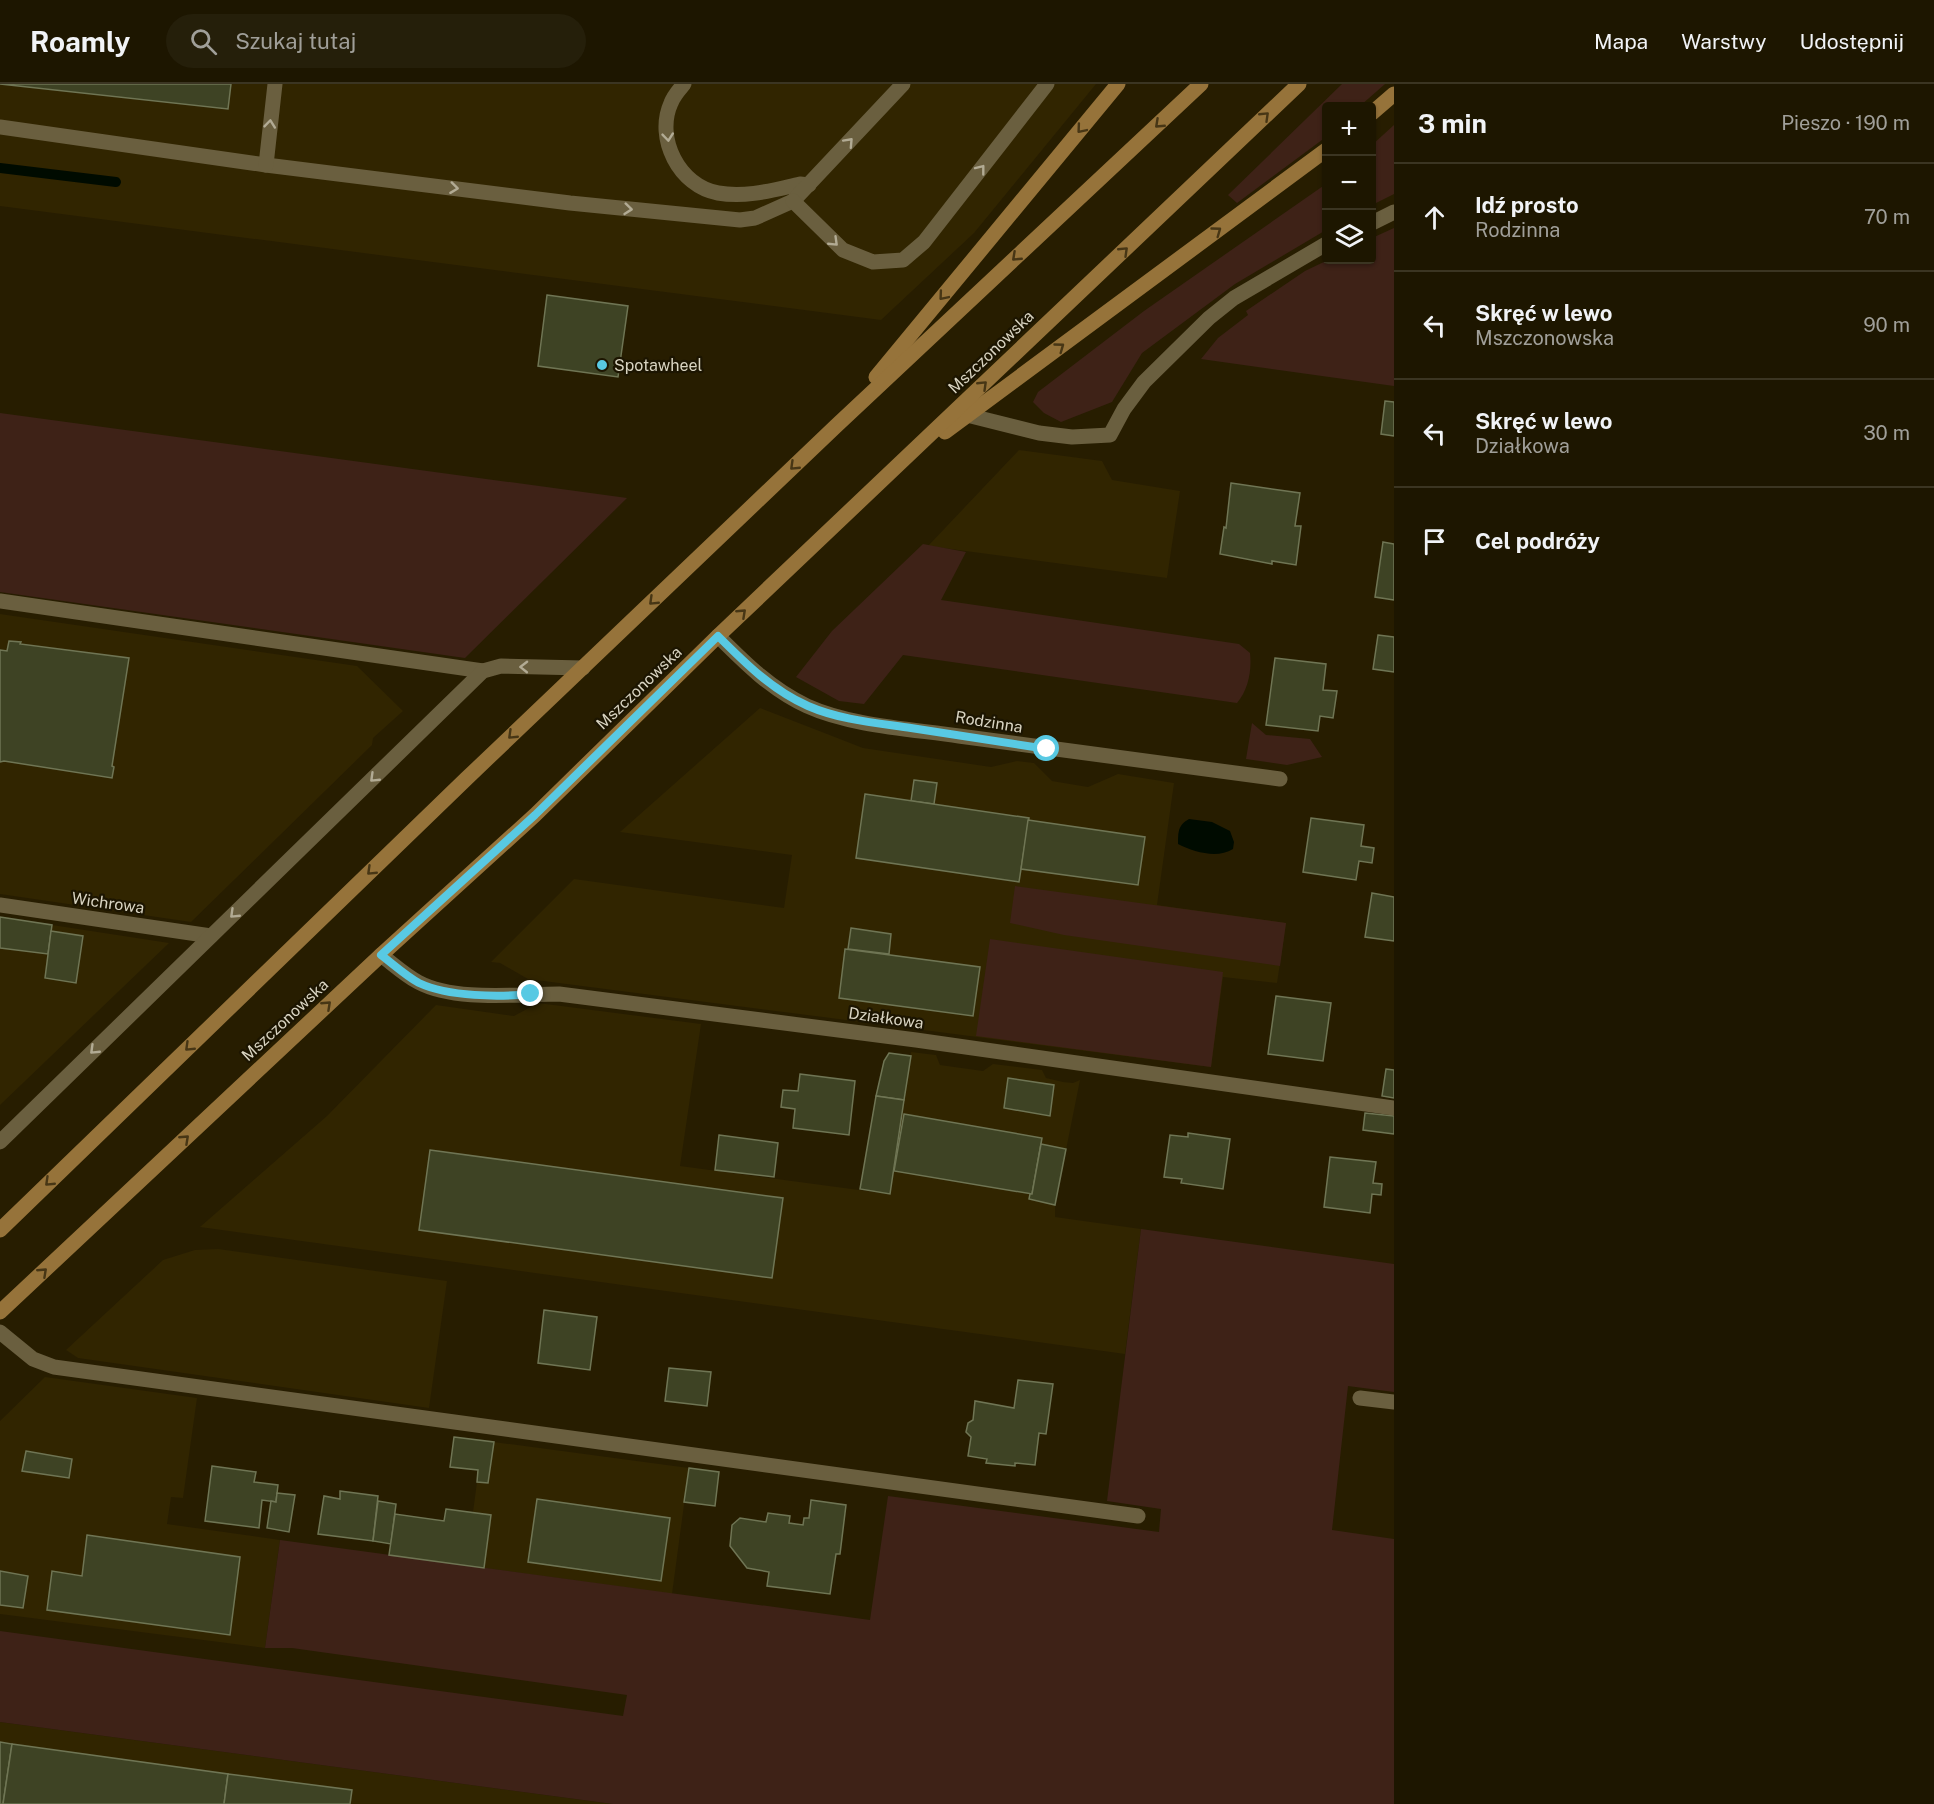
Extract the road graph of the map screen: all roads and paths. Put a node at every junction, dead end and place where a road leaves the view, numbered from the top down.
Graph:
1 (275, 84) edge
2 (684, 84) edge
3 (903, 84) edge
4 (1047, 84) edge
5 (1118, 84) edge
6 (1201, 84) edge
7 (1299, 84) edge
8 (1394, 94) edge
9 (1376, 109) edge
10 (0, 126) edge
11 (1322, 153) edge
12 (266, 165) junction
13 (809, 185) junction
14 (793, 201) junction
15 (1394, 212) edge
16 (1376, 221) edge
17 (1322, 246) edge
18 (967, 415) junction
19 (836, 426) junction
20 (895, 469) junction
21 (0, 601) edge
22 (718, 636) junction
23 (583, 668) junction
24 (483, 671) junction
25 (1280, 779) dead end
26 (0, 905) edge
27 (211, 936) junction
28 (381, 955) junction
29 (1394, 1108) edge
30 (0, 1142) edge
31 (0, 1230) edge
32 (0, 1312) edge
33 (0, 1332) edge
34 (1360, 1398) dead end
35 (1394, 1402) edge
36 (1138, 1515) dead end

12 -> 1 street
2 -> 13 street
13 -> 3 street
14 -> 4 street
5 -> 19 main road
6 -> 19 main road
20 -> 7 main road, Mszczonowska
8 - 9 main road
10 - 12 street
18 -> 11 main road
12 -> 14 street
13 - 14 street
15 - 16 street
17 - 18 street
18 - 20 main road
19 -> 23 main road
22 -> 20 main road, Mszczonowska
21 - 24 street
22 - 25 street, Rodzinna
22 - 28 main road, Mszczonowska
23 -> 24 street
23 -> 31 main road
24 -> 27 street
26 - 27 street, Wichrowa
27 -> 30 street
28 - 29 street, Działkowa
32 -> 28 main road, Mszczonowska
33 - 36 street
34 - 35 street

